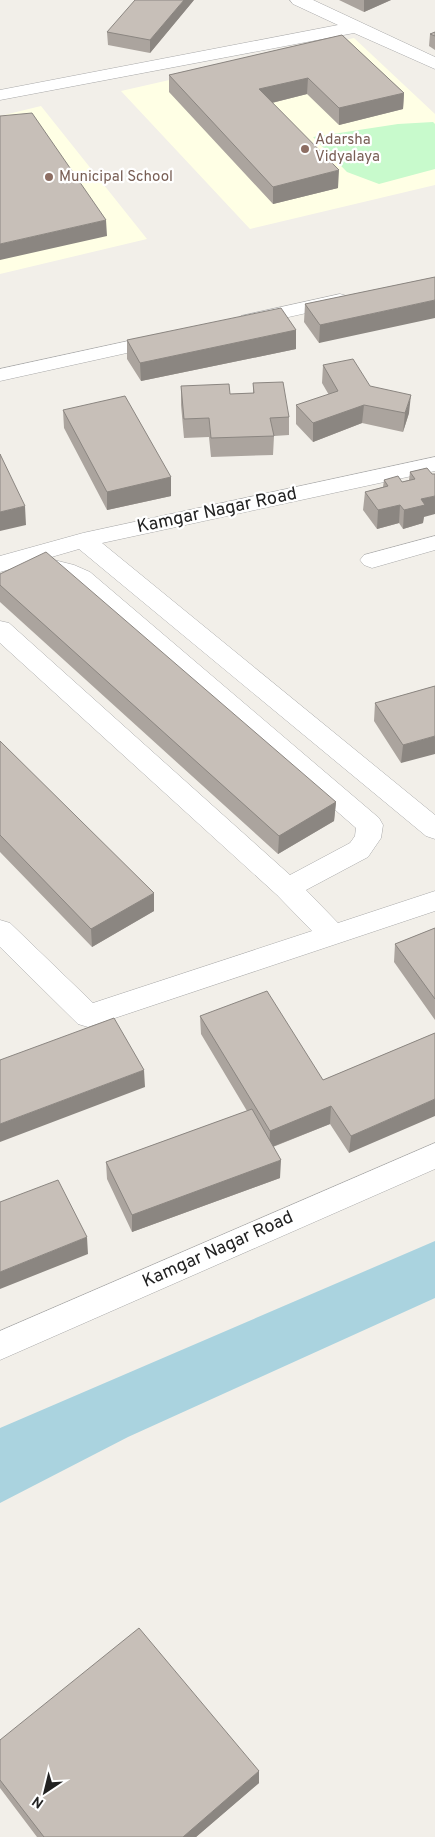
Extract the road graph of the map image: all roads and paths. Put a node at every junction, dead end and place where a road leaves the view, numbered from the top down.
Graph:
1 (299, 0) edge
2 (356, 27) junction
3 (435, 64) edge
4 (0, 95) edge
5 (358, 296) edge
6 (232, 324) edge
7 (184, 334) edge
8 (0, 375) edge
9 (435, 464) edge
10 (83, 540) junction
11 (435, 543) edge
12 (372, 560) dead end
13 (0, 564) edge
14 (0, 590) edge
15 (0, 629) edge
16 (435, 829) edge
17 (287, 888) junction
18 (435, 901) edge
19 (0, 930) edge
20 (333, 935) junction
21 (435, 1155) edge
22 (0, 1346) edge

1 - 2 street
2 - 3 street
2 - 4 street
5 - 6 street
7 - 8 street
9 - 10 street, Kamgar Nagar Road
10 - 13 street, Kamgar Nagar Road
10 - 16 street
11 - 12 street
14 - 17 street
15 - 17 street
17 - 20 street
18 - 20 street
19 - 20 street
21 - 22 street, Kamgar Nagar Road

